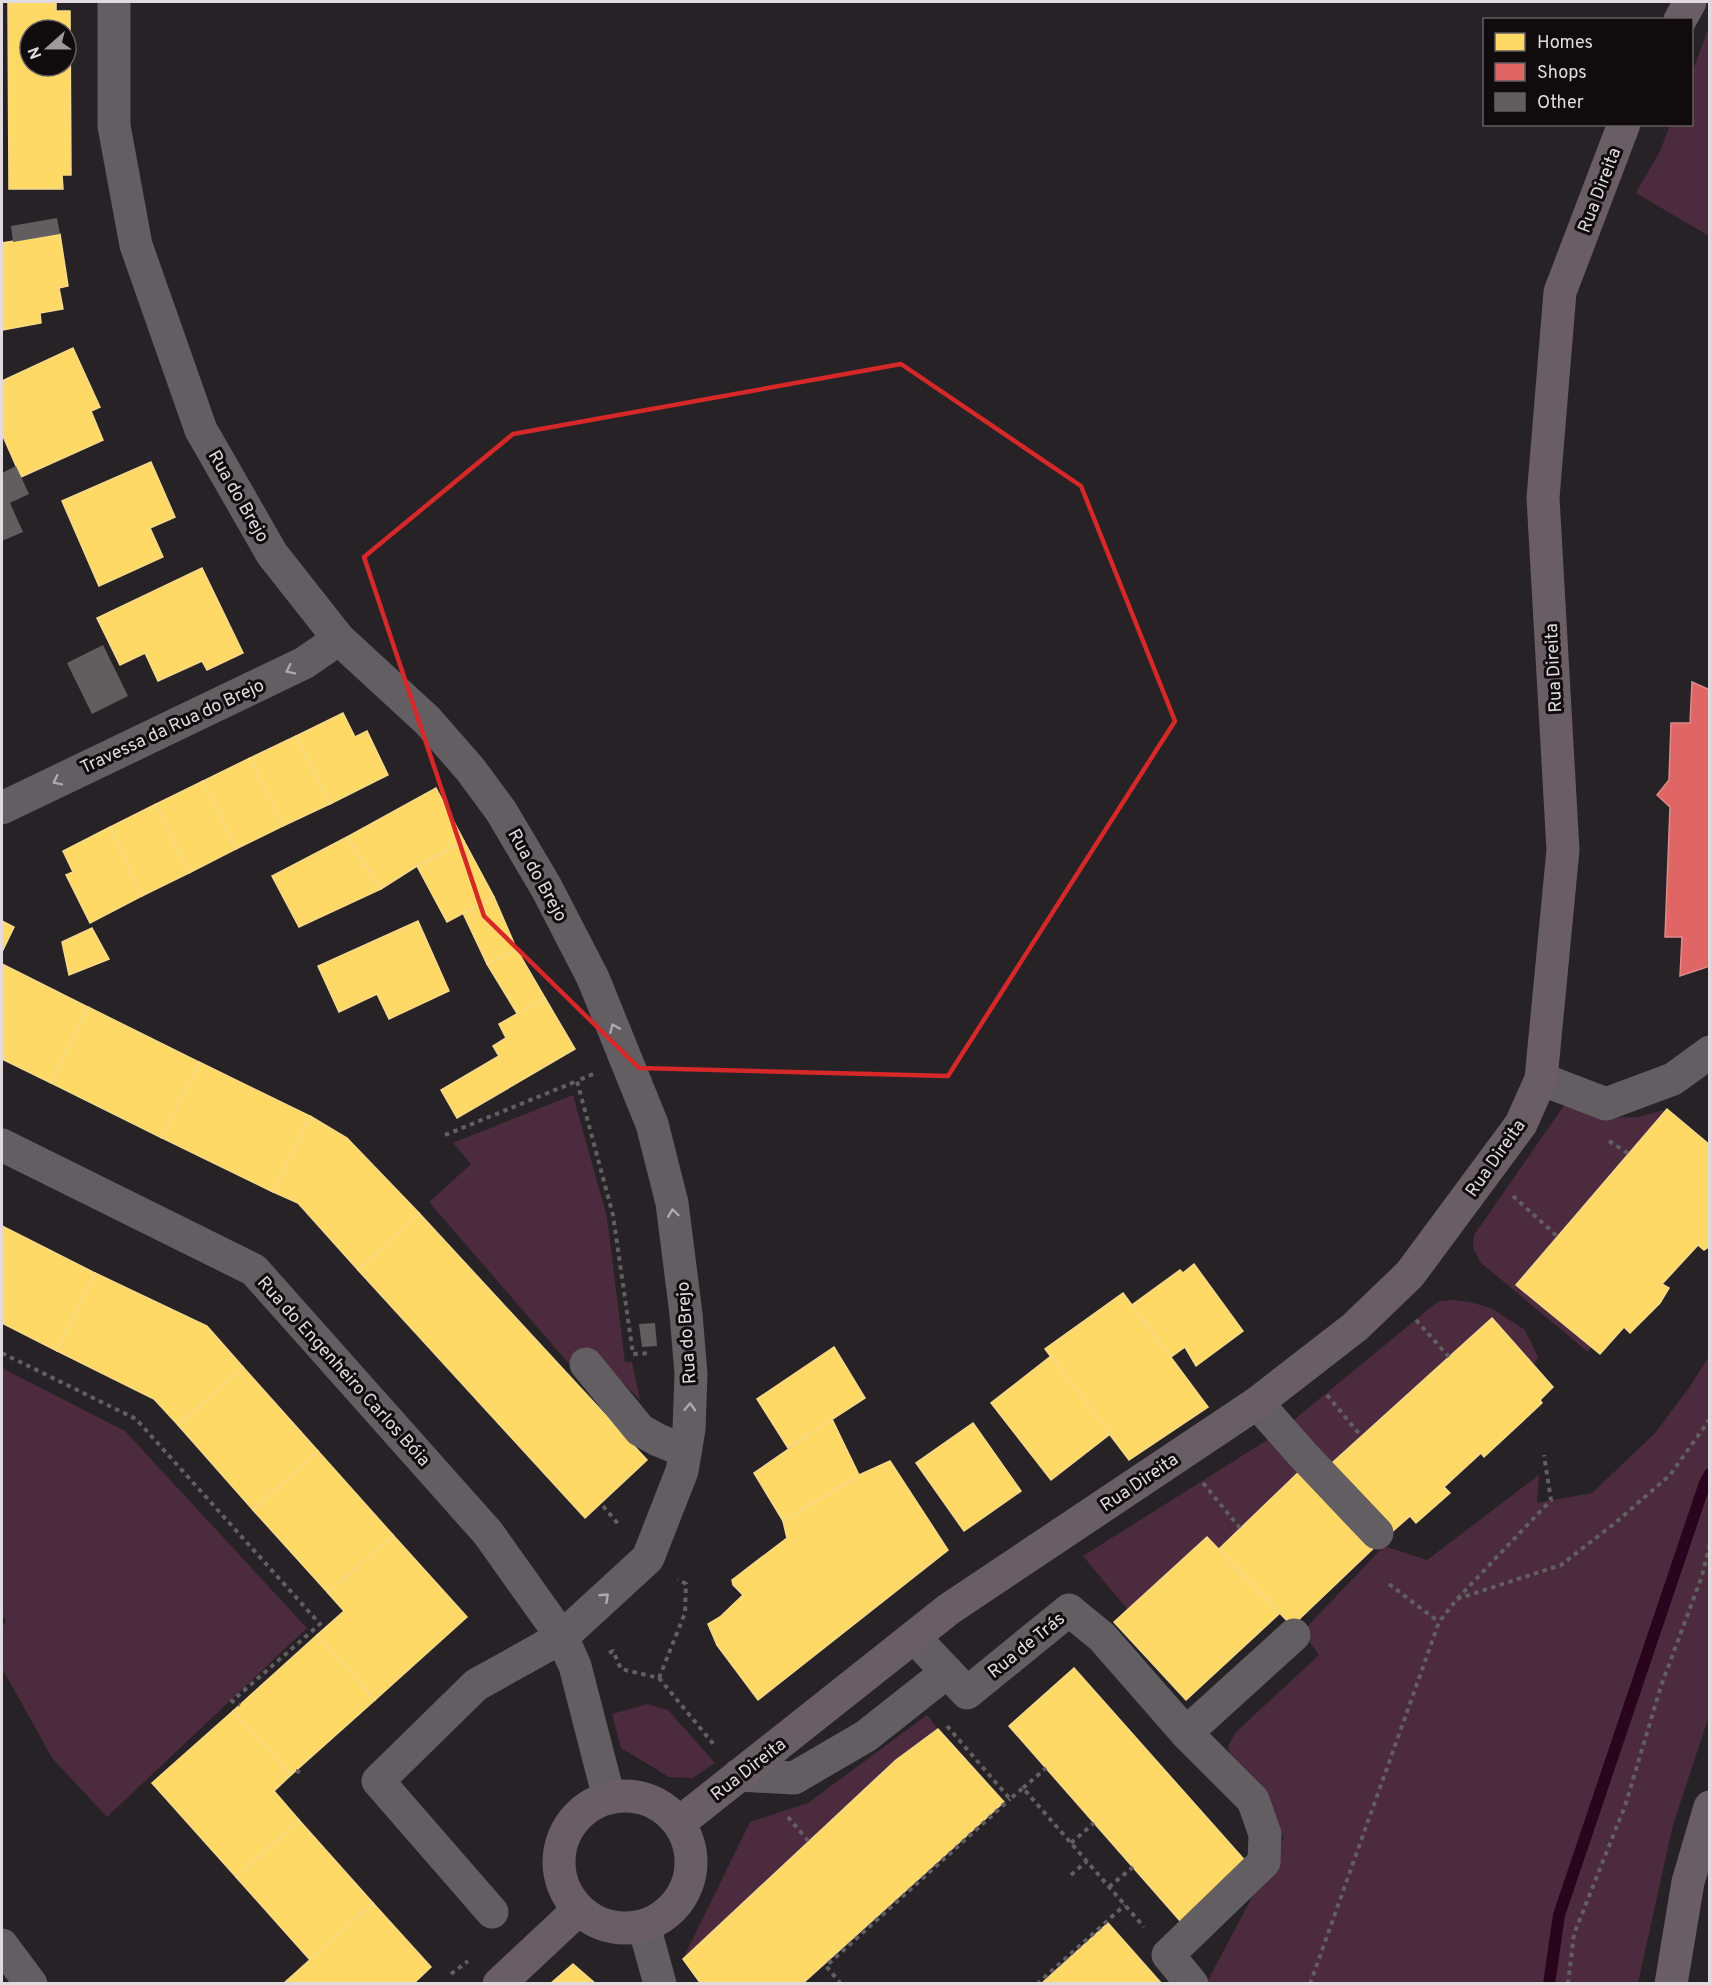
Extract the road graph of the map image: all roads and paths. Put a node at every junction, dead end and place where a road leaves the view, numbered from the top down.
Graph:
1 (114, 2) edge
2 (1690, 2) edge
3 (1681, 18) edge
4 (1623, 126) edge
5 (339, 639) junction
6 (2, 808) edge
7 (1710, 1052) edge
8 (599, 1072) dead end
9 (1541, 1079) junction
10 (577, 1081) junction
11 (445, 1135) dead end
12 (2, 1144) edge
13 (1623, 1150) dead end
14 (1629, 1154) dead end
15 (1486, 1172) junction
16 (1558, 1237) dead end
17 (1392, 1292) junction
18 (2, 1353) edge
19 (656, 1353) dead end
20 (1449, 1357) dead end
21 (586, 1364) dead end
22 (1303, 1367) junction
23 (1257, 1403) junction
24 (1710, 1419) edge
25 (1361, 1436) dead end
26 (685, 1451) junction
27 (1179, 1455) junction
28 (1544, 1455) dead end
29 (1240, 1528) dead end
30 (1377, 1533) dead end
31 (1710, 1544) edge
32 (648, 1558) junction
33 (1389, 1584) dead end
34 (1456, 1599) junction
35 (1439, 1622) junction
36 (1294, 1635) dead end
37 (915, 1637) junction
38 (568, 1652) junction
39 (947, 1672) junction
40 (659, 1678) junction
41 (919, 1694) junction
42 (240, 1705) dead end
43 (1186, 1733) junction
44 (1046, 1768) dead end
45 (739, 1774) junction
46 (1023, 1788) junction
47 (609, 1798) junction
48 (1010, 1799) junction
49 (1710, 1807) edge
50 (1094, 1823) dead end
51 (678, 1824) junction
52 (1071, 1843) junction
53 (1087, 1861) junction
54 (1133, 1867) dead end
55 (1071, 1875) dead end
56 (1109, 1887) junction
57 (1125, 1905) junction
58 (578, 1910) junction
59 (492, 1912) dead end
60 (644, 1926) junction
61 (2, 1945) edge
62 (1168, 1955) junction
63 (31, 1983) edge
64 (499, 1983) edge
65 (660, 1983) edge
66 (841, 1983) edge
67 (1037, 1983) edge
68 (1192, 1983) edge
69 (1310, 1983) edge
70 (1568, 1983) edge
71 (1671, 1983) edge

1 - 5 street, Rua do Brejo
2 - 3 main road
4 - 9 main road, Rua Direita
5 -> 6 street, Travessa da Rua do Brejo
26 -> 5 street, Rua do Brejo
7 - 9 street
8 - 10 path
9 - 15 main road, Rua Direita
10 - 11 path
10 - 19 path
12 - 38 street, Rua do Engenheiro Carlos Bóia
13 - 14 path
15 - 16 path
15 - 17 main road, Rua Direita
17 - 20 path
17 - 22 main road, Rua Direita
18 - 42 path
21 - 26 street
22 - 23 main road, Rua Direita
22 - 25 path
23 - 27 main road, Rua Direita
23 - 30 street
24 - 34 path
26 - 32 street, Rua do Brejo
27 - 29 path
27 - 37 main road, Rua Direita
28 - 34 path
31 - 70 path
38 -> 32 street, Rua do Brejo
32 - 40 path
33 - 35 path
34 - 35 path
35 - 69 path
36 - 43 street
37 - 39 street, Rua de Trás
37 - 45 main road, Rua Direita
38 - 40 path
38 - 47 street
38 - 59 street, Rua do Brejo
39 - 41 street
39 - 43 street, Rua de Trás
40 - 45 path
41 - 45 street
41 - 48 path
43 - 62 street, Rua de Trás
44 - 46 path
45 - 51 main road, Rua Direita
46 - 48 path
46 - 52 path
47 - 51 main road
47 - 58 main road
48 - 66 path
49 - 71 main road
50 - 52 path
51 - 60 main road
52 - 53 path
53 - 55 path
53 - 56 path
54 - 56 path
56 - 57 path
57 - 62 path
57 - 67 path
58 - 60 main road
58 - 64 main road
60 - 65 street
61 - 63 street
62 - 68 street

